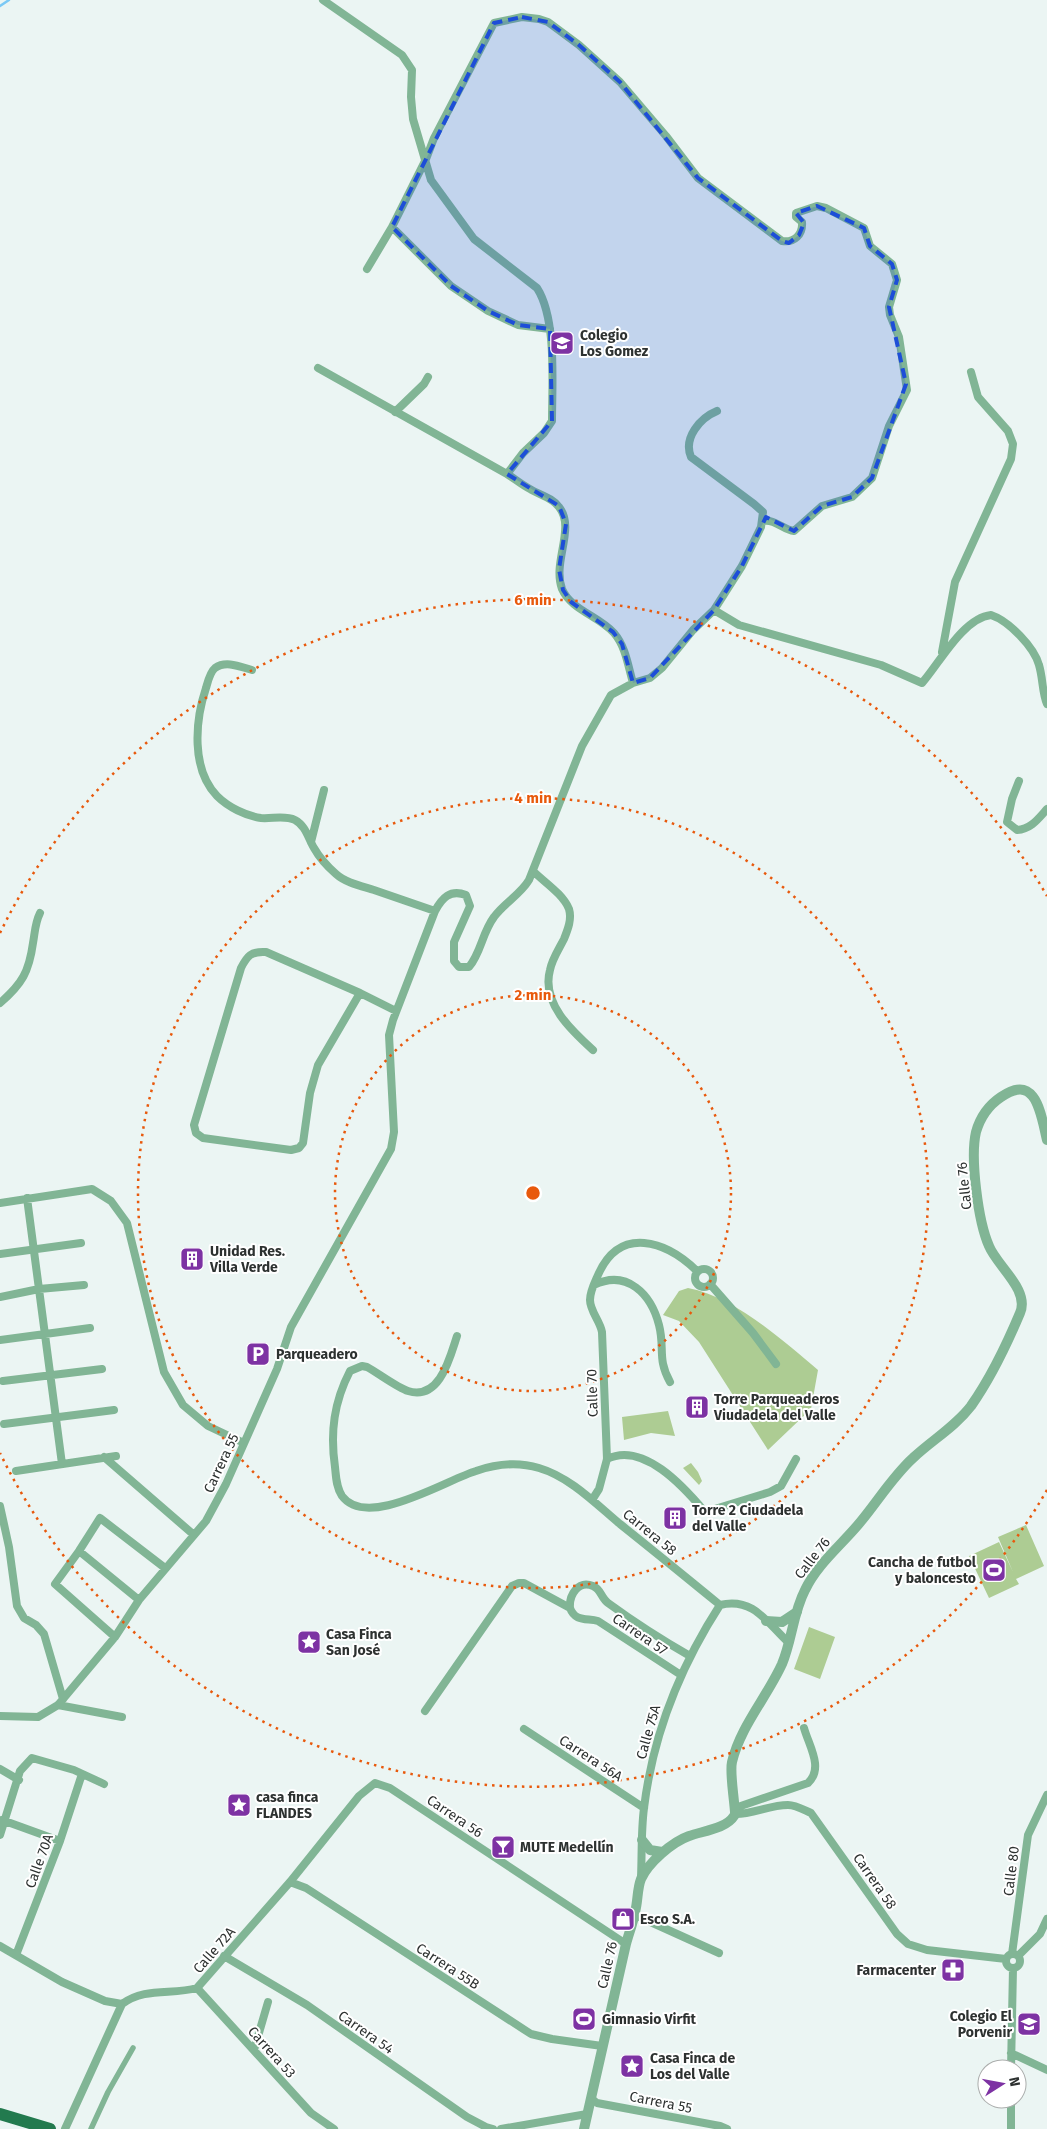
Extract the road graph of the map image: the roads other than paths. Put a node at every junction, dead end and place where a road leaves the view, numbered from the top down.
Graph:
1 (323, 0) edge
2 (426, 159) junction
3 (392, 227) junction
4 (367, 269) dead end
5 (550, 329) junction
6 (318, 368) dead end
7 (971, 372) dead end
8 (428, 377) dead end
9 (717, 411) dead end
10 (395, 412) junction
11 (507, 474) junction
12 (763, 521) junction
13 (714, 610) junction
14 (942, 654) junction
15 (252, 670) dead end
16 (633, 683) junction
17 (1047, 704) edge
18 (1019, 781) dead end
19 (324, 790) dead end
20 (1047, 810) edge
21 (311, 842) junction
22 (533, 870) junction
23 (435, 911) junction
24 (40, 913) dead end
25 (360, 993) junction
26 (0, 1002) edge
27 (396, 1012) junction
28 (593, 1050) dead end
29 (1047, 1140) edge
30 (27, 1198) junction
31 (0, 1203) edge
32 (81, 1243) dead end
33 (33, 1249) junction
34 (0, 1254) edge
35 (698, 1271) junction
36 (710, 1284) junction
37 (84, 1285) dead end
38 (594, 1285) junction
39 (39, 1290) junction
40 (0, 1297) edge
41 (90, 1328) dead end
42 (45, 1334) junction
43 (457, 1336) dead end
44 (0, 1340) edge
45 (776, 1364) dead end
46 (102, 1369) dead end
47 (50, 1375) junction
48 (3, 1380) dead end
49 (670, 1382) dead end
50 (114, 1410) dead end
51 (56, 1417) junction
52 (4, 1424) dead end
53 (244, 1443) junction
54 (116, 1456) dead end
55 (104, 1457) junction
56 (607, 1459) junction
57 (796, 1459) dead end
58 (62, 1464) junction
59 (16, 1471) dead end
60 (592, 1500) junction
61 (1, 1509) edge
62 (194, 1535) junction
63 (79, 1552) junction
64 (165, 1568) junction
65 (139, 1600) junction
66 (720, 1605) junction
67 (570, 1608) junction
68 (796, 1612) junction
69 (763, 1618) junction
70 (116, 1637) junction
71 (789, 1643) junction
72 (690, 1656) junction
73 (681, 1675) junction
74 (61, 1702) junction
75 (425, 1711) dead end
76 (0, 1716) edge
77 (122, 1717) dead end
78 (804, 1728) dead end
79 (524, 1729) dead end
80 (0, 1769) edge
81 (82, 1774) junction
82 (19, 1780) junction
83 (104, 1784) dead end
84 (370, 1787) joint
85 (1047, 1794) edge
86 (644, 1808) junction
87 (735, 1811) junction
88 (2, 1820) edge
89 (0, 1835) edge
90 (642, 1840) junction
91 (60, 1841) junction
92 (662, 1852) junction
93 (641, 1879) junction
94 (290, 1882) junction
95 (635, 1915) junction
96 (1047, 1920) edge
97 (626, 1944) junction
98 (0, 1946) edge
99 (719, 1953) dead end
100 (16, 1955) junction
101 (1015, 1955) junction
102 (224, 1956) junction
103 (1006, 1959) junction
104 (1013, 1968) junction
105 (196, 1988) junction
106 (268, 2002) dead end
107 (122, 2004) junction
108 (602, 2046) junction
109 (133, 2048) dead end
110 (254, 2050) junction
111 (1011, 2053) junction
112 (1011, 2059) edge
113 (1047, 2070) edge
114 (592, 2099) junction
115 (1011, 2109) edge
116 (0, 2114) edge
117 (587, 2114) junction
118 (31, 2127) edge
119 (50, 2129) edge
120 (65, 2129) edge
121 (92, 2129) edge
122 (334, 2129) edge
123 (493, 2129) edge
124 (501, 2129) edge
125 (584, 2129) edge
126 (727, 2129) edge
127 (1011, 2129) edge

1 - 2 street
2 - 3 street
2 - 5 street
2 - 12 street
3 - 4 street
3 - 5 street
5 - 11 street
6 - 10 street
7 - 14 street
8 - 10 street
9 - 12 street
10 - 11 street
11 - 16 street
12 - 13 street
13 - 14 street
13 - 16 street
14 - 17 street
15 - 21 street
16 - 22 street
18 - 20 street
19 - 21 street
21 - 23 street
22 - 23 street
22 - 28 street
23 - 27 street
24 - 26 street
25 - 25 street
25 - 27 street
27 - 53 street, Carrera 55
29 - 68 street, Calle 76
30 - 31 street
30 - 33 street
30 - 53 street
32 - 33 street
33 - 34 street
33 - 39 street
35 - 36 street
35 - 36 street
35 - 38 street
36 - 45 street
37 - 39 street
38 - 49 street
38 - 56 street, Calle 70
39 - 40 street
39 - 42 street
41 - 42 street
42 - 44 street
42 - 47 street
43 - 60 street, Carrera 58
46 - 47 street
47 - 48 street
47 - 51 street
50 - 51 street
51 - 52 street
51 - 58 street
53 - 62 street, Carrera 55
54 - 55 street
55 - 58 street
55 - 62 street
56 - 57 street
56 - 60 street, Calle 70
58 - 59 street
60 - 66 street, Carrera 58
61 - 74 street
62 - 64 street, Carrera 55
63 - 64 street
63 - 65 street
63 - 70 street
64 - 65 street, Carrera 55
65 - 70 street, Carrera 55
66 - 69 street
66 - 72 street, Calle 75A
67 - 72 street, Carrera 57
67 - 73 street, Carrera 57
67 - 75 street
68 - 69 street
68 - 71 street, Calle 76
69 - 71 street
70 - 74 street, Carrera 55
71 - 87 street, Calle 76
72 - 73 street, Calle 75A
73 - 86 street, Calle 75A
74 - 76 street, Carrera 55
74 - 77 street
78 - 87 street
79 - 86 street, Carrera 56A
80 - 82 street
81 - 82 street
81 - 83 street
81 - 91 street, Calle 70A
82 - 88 street
84 - 94 street, Calle 72A
84 - 97 street, Carrera 56
85 - 101 street, Calle 80
86 - 90 street, Calle 75A
87 - 92 street, Calle 76
87 - 103 street, Carrera 58
88 - 89 street
88 - 91 street
90 - 92 street
90 - 93 street, Calle 75A
91 - 100 street, Calle 70A
92 - 93 street, Calle 76
93 - 95 street, Calle 76
94 - 102 street, Calle 72A
94 - 108 street, Carrera 55B
95 - 97 street, Calle 76
95 - 99 street
96 - 101 street
97 - 108 street, Calle 76
98 - 100 street
100 - 107 street
101 - 103 street
101 - 104 street
102 - 105 street, Calle 72A
102 - 123 street, Carrera 54
103 - 104 street
104 - 111 street
105 - 107 street, Calle 72A
105 - 110 street, Carrera 53
106 - 110 street
107 - 120 street
108 - 114 street, Calle 76
109 - 121 street
110 - 122 street, Carrera 53
111 - 112 street
111 - 113 street
114 - 117 street, Calle 76
114 - 126 street, Carrera 55
115 - 127 street
116 - 118 main road
117 - 124 street
117 - 125 street, Calle 76
118 - 119 main road

